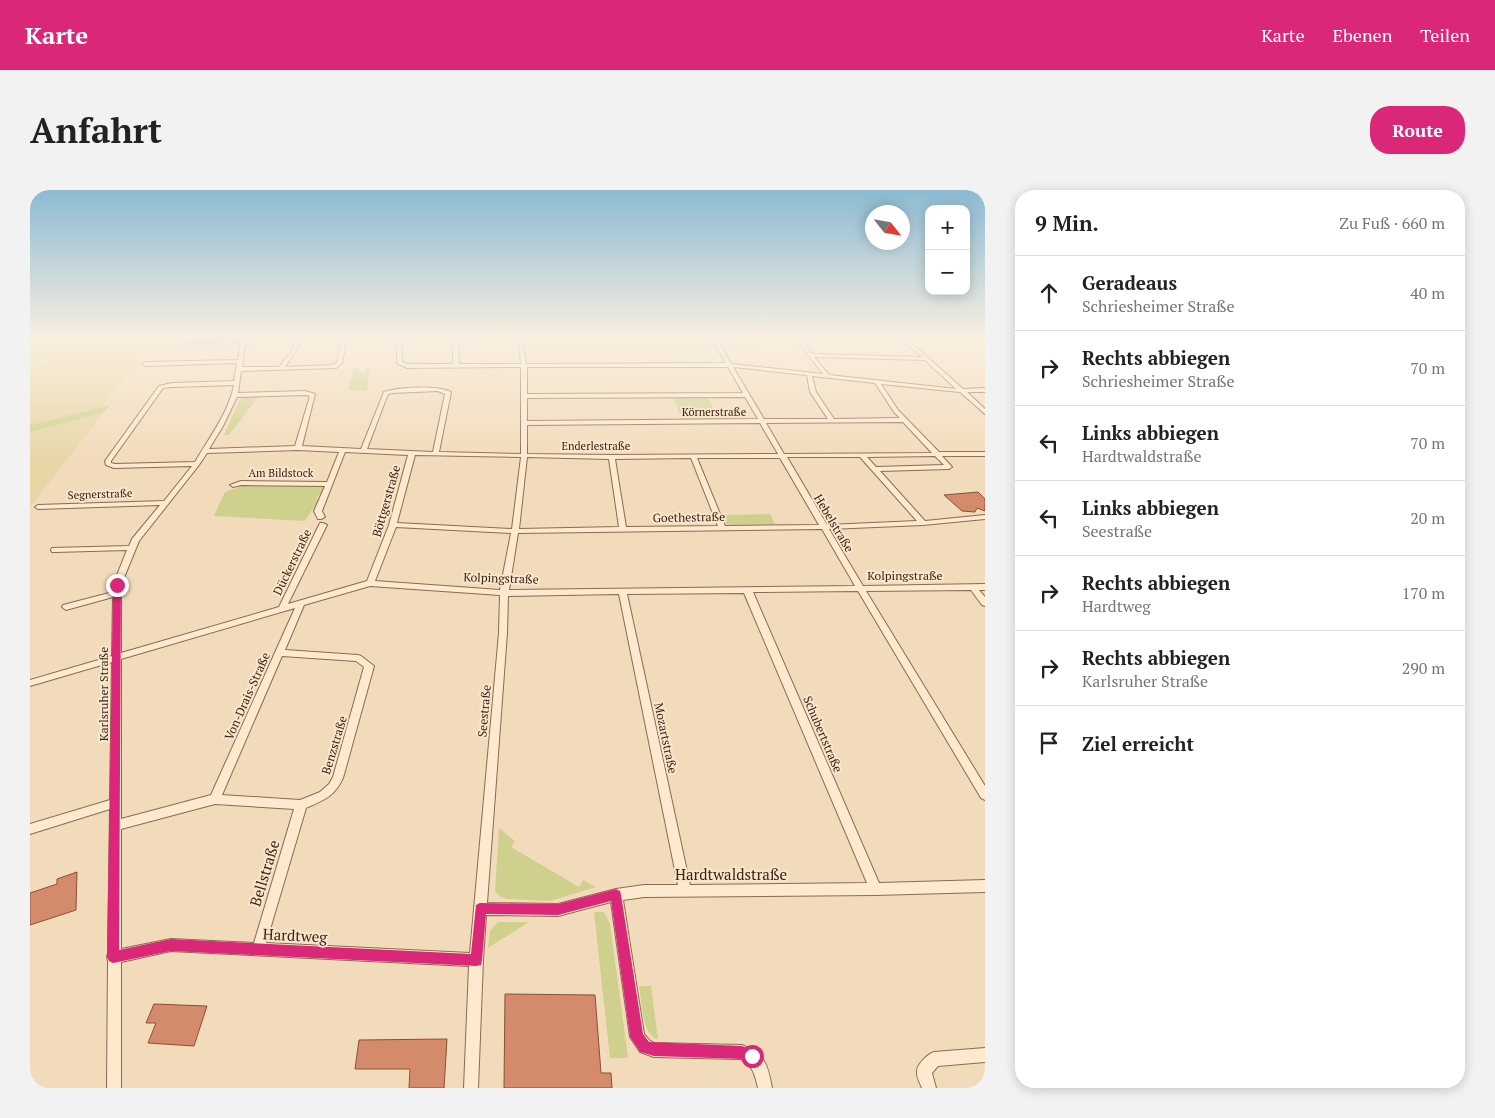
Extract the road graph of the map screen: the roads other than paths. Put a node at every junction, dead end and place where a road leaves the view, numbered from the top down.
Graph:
1 (238, 379) edge
2 (524, 379) edge
3 (737, 379) edge
4 (811, 379) edge
5 (851, 379) edge
6 (949, 379) edge
7 (877, 382) junction
8 (237, 384) junction
9 (985, 390) edge
10 (962, 391) junction
11 (234, 395) junction
12 (746, 395) junction
13 (525, 396) junction
14 (985, 412) edge
15 (832, 420) junction
16 (903, 420) junction
17 (761, 421) junction
18 (525, 423) junction
19 (298, 448) junction
20 (343, 450) junction
21 (207, 451) junction
22 (363, 451) junction
23 (412, 453) junction
24 (436, 454) junction
25 (985, 454) edge
26 (938, 455) junction
27 (524, 456) junction
28 (612, 456) junction
29 (693, 456) junction
30 (781, 456) junction
31 (863, 456) junction
32 (197, 464) junction
33 (874, 469) junction
34 (329, 484) junction
35 (233, 485) dead end
36 (164, 503) junction
37 (38, 507) dead end
38 (985, 517) edge
39 (923, 522) junction
40 (393, 525) junction
41 (824, 527) junction
42 (722, 528) junction
43 (623, 530) junction
44 (515, 531) junction
45 (130, 548) junction
46 (55, 550) dead end
47 (370, 583) junction
48 (973, 587) junction
49 (985, 587) edge
50 (860, 588) junction
51 (747, 590) junction
52 (622, 591) junction
53 (504, 593) junction
54 (116, 594) junction
55 (985, 603) edge
56 (301, 604) junction
57 (66, 607) dead end
58 (282, 609) junction
59 (280, 652) junction
60 (116, 658) junction
61 (30, 683) edge
62 (985, 795) edge
63 (214, 799) junction
64 (116, 804) junction
65 (301, 806) junction
66 (115, 826) junction
67 (30, 829) edge
68 (985, 886) edge
69 (875, 889) junction
70 (685, 890) junction
71 (616, 895) junction
72 (480, 909) junction
73 (258, 949) junction
74 (113, 957) junction
75 (476, 960) junction
76 (985, 1055) edge
77 (114, 1088) edge
78 (471, 1088) edge
79 (765, 1088) edge
80 (929, 1088) edge

1 - 8 street, Karlsruher Straße
2 - 13 street, Seestraße
3 - 12 street, Hebelstraße
4 - 15 street
5 - 7 street
6 - 10 street
7 - 10 street
7 - 16 street
8 - 11 street, Karlsruher Straße
8 - 32 street
9 - 10 street
10 - 14 street
11 - 19 street
11 - 21 street, Karlsruher Straße
12 - 13 street
12 - 17 street, Hebelstraße
13 - 18 street, Seestraße
15 - 16 street, Körnerstraße
15 - 17 street, Körnerstraße
16 - 26 street
17 - 18 street, Körnerstraße
17 - 30 street, Hebelstraße
18 - 27 street, Seestraße
19 - 20 street, Enderlestraße
19 - 21 street, Enderlestraße
20 - 22 street, Enderlestraße
20 - 34 street
21 - 32 street, Karlsruher Straße
22 - 23 street, Enderlestraße
22 - 24 street
23 - 24 street, Enderlestraße
23 - 40 street, Böttgerstraße
24 - 27 street, Enderlestraße
25 - 26 street, Enderlestraße
26 - 31 street, Enderlestraße
26 - 33 street
27 - 28 street, Enderlestraße
27 - 44 street, Seestraße
28 - 29 street, Enderlestraße
28 - 43 street
29 - 30 street, Enderlestraße
29 - 42 street
30 - 31 street, Enderlestraße
30 - 41 street, Hebelstraße
31 - 33 street
32 - 36 street, Karlsruher Straße
33 - 39 street
34 - 35 street, Am Bildstock
34 - 58 street, Dückerstraße
36 - 37 street, Segnerstraße
36 - 45 street, Karlsruher Straße
38 - 39 street, Goethestraße
39 - 41 street, Goethestraße
40 - 44 street, Goethestraße
40 - 47 street, Böttgerstraße
41 - 42 street, Goethestraße
41 - 50 street, Hebelstraße
42 - 43 street, Goethestraße
43 - 44 street, Goethestraße
44 - 53 street, Seestraße
45 - 46 street
45 - 54 street, Karlsruher Straße
47 - 53 street, Kolpingstraße
47 - 56 street, Kolpingstraße
48 - 49 street, Kolpingstraße
48 - 50 street, Kolpingstraße
48 - 55 street
50 - 51 street, Kolpingstraße
50 - 62 street, Hebelstraße
51 - 52 street, Kolpingstraße
51 - 69 street, Schubertstraße
52 - 53 street, Kolpingstraße
52 - 70 street, Mozartstraße
53 - 72 street, Seestraße
54 - 57 street
54 - 60 street, Karlsruher Straße
56 - 58 street, Kolpingstraße
56 - 59 street, Von-Drais-Straße
58 - 60 street, Kolpingstraße
59 - 63 street, Von-Drais-Straße
59 - 65 street, Benzstraße
60 - 61 street, Kolpingstraße
60 - 64 street, Karlsruher Straße
63 - 65 street
63 - 66 street
64 - 66 street, Karlsruher Straße
64 - 67 street
65 - 73 street, Bellstraße
66 - 74 street, Karlsruher Straße
68 - 69 street, Hardtwaldstraße
69 - 70 street, Hardtwaldstraße
70 - 71 street, Hardtwaldstraße
71 - 72 street, Hardtwaldstraße
71 - 79 street
72 - 75 street, Seestraße
73 - 74 street, Hardtweg
73 - 75 street, Hardtweg
74 - 77 street, Karlsruher Straße
75 - 78 street, Seestraße
76 - 80 street

